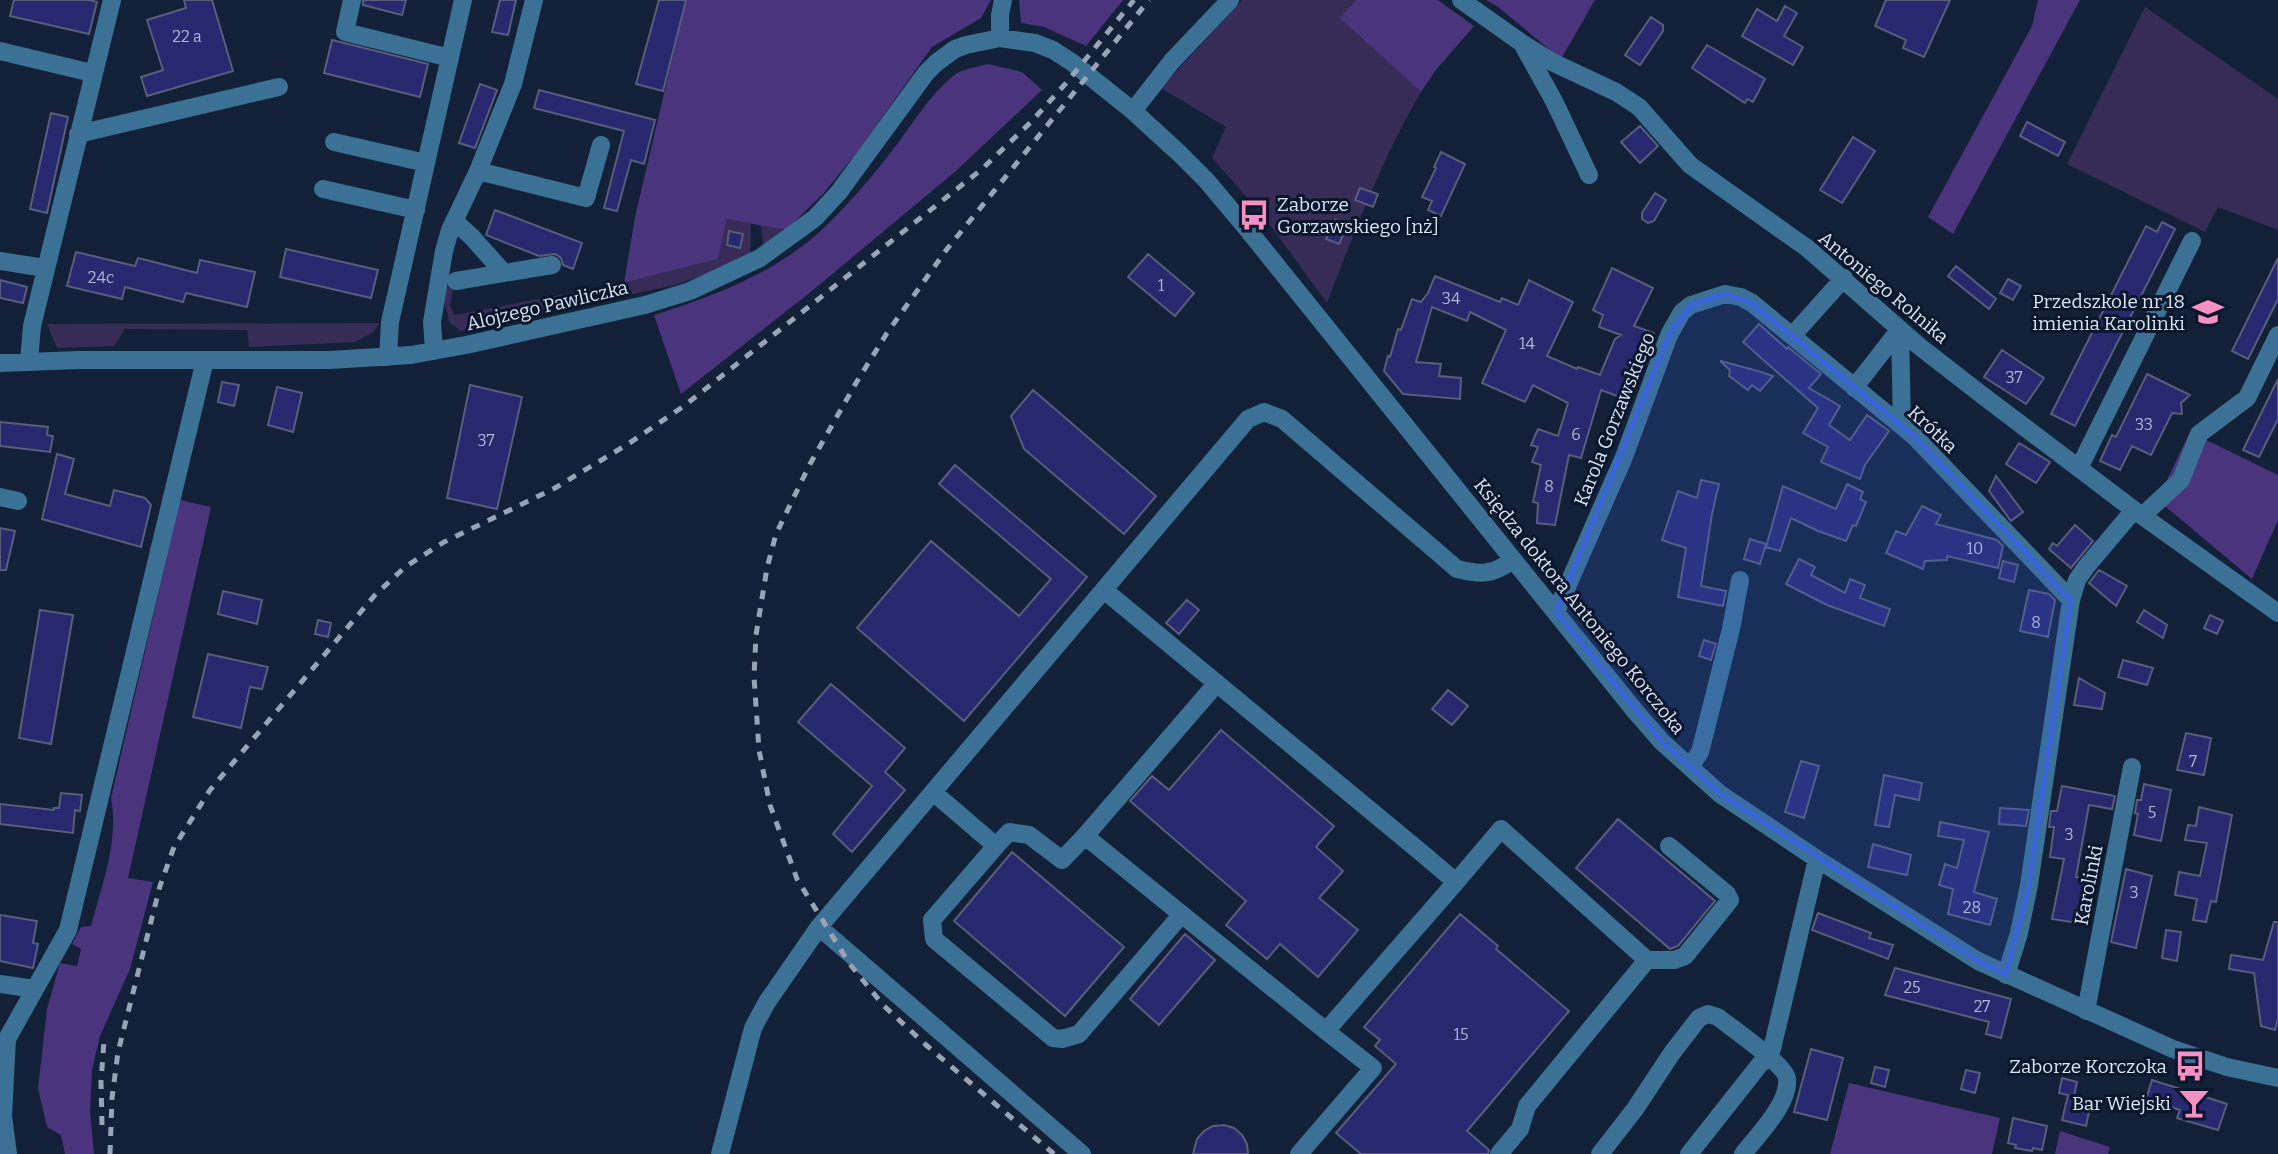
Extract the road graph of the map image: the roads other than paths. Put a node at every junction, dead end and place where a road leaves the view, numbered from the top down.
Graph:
1 (112, 0) edge
2 (352, 0) edge
3 (463, 0) edge
4 (534, 0) edge
5 (1003, 0) edge
6 (1230, 0) edge
7 (1461, 0) edge
8 (1000, 37) junction
9 (1523, 44) junction
10 (0, 51) edge
11 (450, 58) junction
12 (92, 73) junction
13 (279, 87) dead end
14 (1133, 111) junction
15 (78, 134) junction
16 (334, 142) dead end
17 (601, 145) dead end
18 (426, 163) junction
19 (478, 171) junction
20 (1589, 175) dead end
21 (323, 189) dead end
22 (416, 210) junction
23 (454, 221) junction
24 (2192, 241) dead end
25 (0, 261) edge
26 (552, 265) dead end
27 (46, 268) junction
28 (504, 273) junction
29 (1844, 278) junction
30 (456, 281) dead end
31 (1752, 303) joint
32 (1900, 329) junction
33 (2278, 335) edge
34 (1792, 336) junction
35 (434, 351) junction
36 (388, 357) junction
37 (205, 360) junction
38 (29, 361) junction
39 (0, 363) edge
40 (1854, 388) junction
41 (1902, 426) junction
42 (2079, 468) junction
43 (0, 497) edge
44 (18, 501) dead end
45 (2138, 513) junction
46 (1513, 560) junction
47 (1740, 580) dead end
48 (1104, 590) junction
49 (2071, 600) junction
50 (1556, 612) junction
51 (2278, 613) edge
52 (1217, 683) junction
53 (1690, 767) junction
54 (2132, 767) dead end
55 (933, 792) junction
56 (1085, 836) junction
57 (996, 846) junction
58 (1669, 846) dead end
59 (1817, 859) junction
60 (1456, 882) junction
61 (1182, 914) junction
62 (819, 927) junction
63 (1647, 960) junction
64 (2006, 975) junction
65 (0, 984) edge
66 (35, 989) junction
67 (2086, 1011) junction
68 (1326, 1031) junction
69 (1768, 1056) junction
70 (2277, 1075) edge
71 (8, 1154) edge
72 (720, 1154) edge
73 (1082, 1154) edge
74 (1299, 1154) edge
75 (1499, 1154) edge
76 (1600, 1154) edge
77 (1689, 1154) edge
78 (1743, 1154) edge

1 - 12 street
2 - 11 street
3 - 11 street
4 - 19 street
5 - 8 street
6 - 14 street
7 - 9 street, Antoniego Rolnika
8 - 14 street, Księdza doktora Antoniego Korczoka
8 - 35 street, Alojzego Pawliczka
9 - 20 street
9 - 29 street, Antoniego Rolnika
10 - 12 street
11 - 18 street
12 - 15 street
13 - 15 street
14 - 46 street, Księdza doktora Antoniego Korczoka
15 - 27 street
16 - 18 street
17 - 19 street
18 - 22 street
19 - 23 street
21 - 22 street
22 - 36 street
23 - 28 street
23 - 35 street
24 - 42 street
25 - 27 street
26 - 28 street
27 - 38 street
28 - 30 street
29 - 32 street, Antoniego Rolnika
29 - 34 street
31 - 34 street, Krótka
31 - 50 street, Karola Gorzawskiego
32 - 40 street
32 - 41 street
32 - 42 street, Antoniego Rolnika
33 - 45 street
34 - 40 street, Krótka
35 - 36 street, Alojzego Pawliczka
36 - 37 street, Alojzego Pawliczka
37 - 38 street, Alojzego Pawliczka
37 - 66 street
38 - 39 street, Alojzego Pawliczka
40 - 41 street, Krótka
41 - 49 street, Krótka
42 - 45 street, Antoniego Rolnika
43 - 44 street
45 - 49 street
45 - 51 street, Antoniego Rolnika
46 - 48 street
46 - 50 street, Księdza doktora Antoniego Korczoka
47 - 53 street
48 - 52 street
48 - 55 street
49 - 64 street
50 - 53 street, Księdza doktora Antoniego Korczoka
52 - 56 street
52 - 60 street
53 - 59 street, Księdza doktora Antoniego Korczoka
54 - 67 street, Karolinki
55 - 57 street
55 - 62 street
56 - 57 street
56 - 61 street
57 - 61 street
58 - 63 street
59 - 64 street, Księdza doktora Antoniego Korczoka
59 - 69 street
60 - 63 street
60 - 68 street
61 - 68 street
62 - 72 street
62 - 73 street
63 - 75 street
64 - 67 street, Księdza doktora Antoniego Korczoka
65 - 66 street
66 - 71 street
67 - 70 street, Księdza doktora Antoniego Korczoka
68 - 74 street
69 - 76 street
69 - 77 street
69 - 78 street

